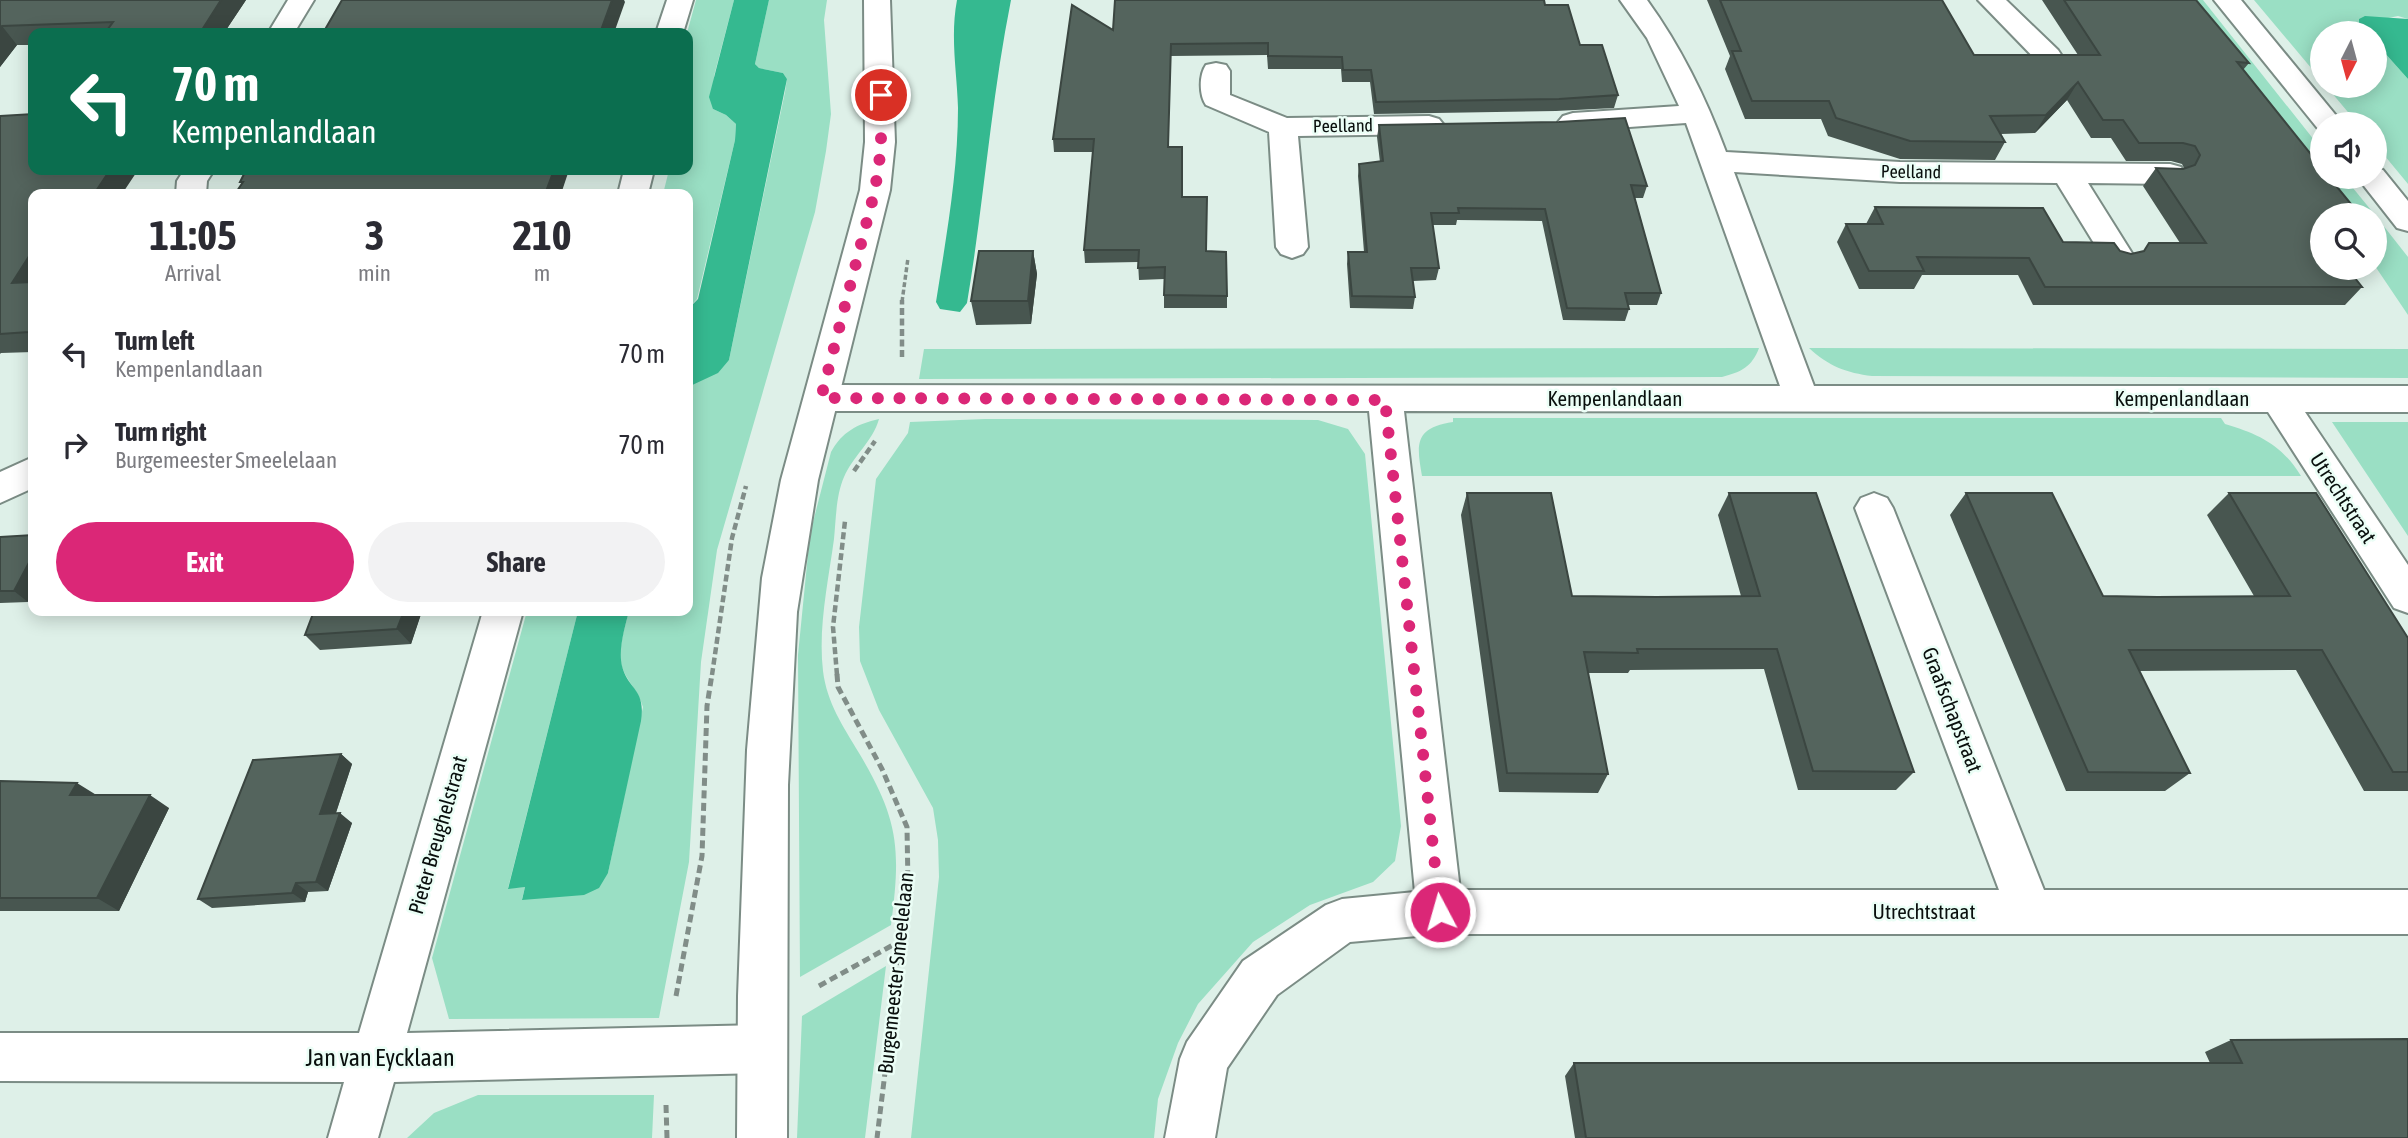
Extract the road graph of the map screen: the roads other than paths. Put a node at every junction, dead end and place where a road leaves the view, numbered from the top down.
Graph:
1 (301, 0) edge
2 (680, 0) edge
3 (877, 0) edge
4 (1633, 0) edge
5 (1991, 0) edge
6 (2227, 0) edge
7 (284, 28) edge
8 (672, 28) edge
9 (2048, 56) edge
10 (1216, 71) dead end
11 (2319, 112) edge
12 (1697, 113) junction
13 (1543, 123) edge
14 (1461, 124) edge
15 (1283, 127) junction
16 (1714, 161) junction
17 (2067, 174) junction
18 (2170, 174) edge
19 (2382, 189) edge
20 (2408, 221) edge
21 (1292, 247) dead end
22 (2119, 258) edge
23 (821, 398) junction
24 (1802, 399) junction
25 (2408, 399) edge
26 (1385, 400) junction
27 (2279, 400) junction
28 (28, 474) edge
29 (0, 489) edge
30 (1874, 508) dead end
31 (2408, 597) edge
32 (502, 616) edge
33 (1440, 912) junction
34 (2029, 912) junction
35 (2408, 912) edge
36 (761, 1049) junction
37 (0, 1057) edge
38 (375, 1059) junction
39 (353, 1138) edge
40 (762, 1138) edge
41 (1190, 1138) edge

1 - 7 street
2 - 8 street
3 - 23 street
4 - 12 street
5 - 9 street
6 - 11 street
10 - 15 street, Peelland
12 - 13 street
12 - 16 street
14 - 15 street, Peelland
15 - 21 street, Peelland
16 - 17 street, Peelland
16 - 24 street
17 - 18 street, Peelland
17 - 22 street
19 - 20 street
23 - 26 street, Kempenlandlaan
23 - 36 street
24 - 26 street, Kempenlandlaan
24 - 27 street, Kempenlandlaan
25 - 27 street, Kempenlandlaan
26 - 33 street
27 - 31 street, Utrechtstraat
28 - 29 street
30 - 34 street, Graafschapstraat
32 - 38 street, Pieter Breughelstraat
33 - 34 street, Utrechtstraat
33 - 41 street, Utrechtstraat
34 - 35 street, Utrechtstraat
36 - 38 street, Jan van Eycklaan
36 - 40 street
37 - 38 street, Jan van Eycklaan
38 - 39 street, Pieter Breughelstraat

